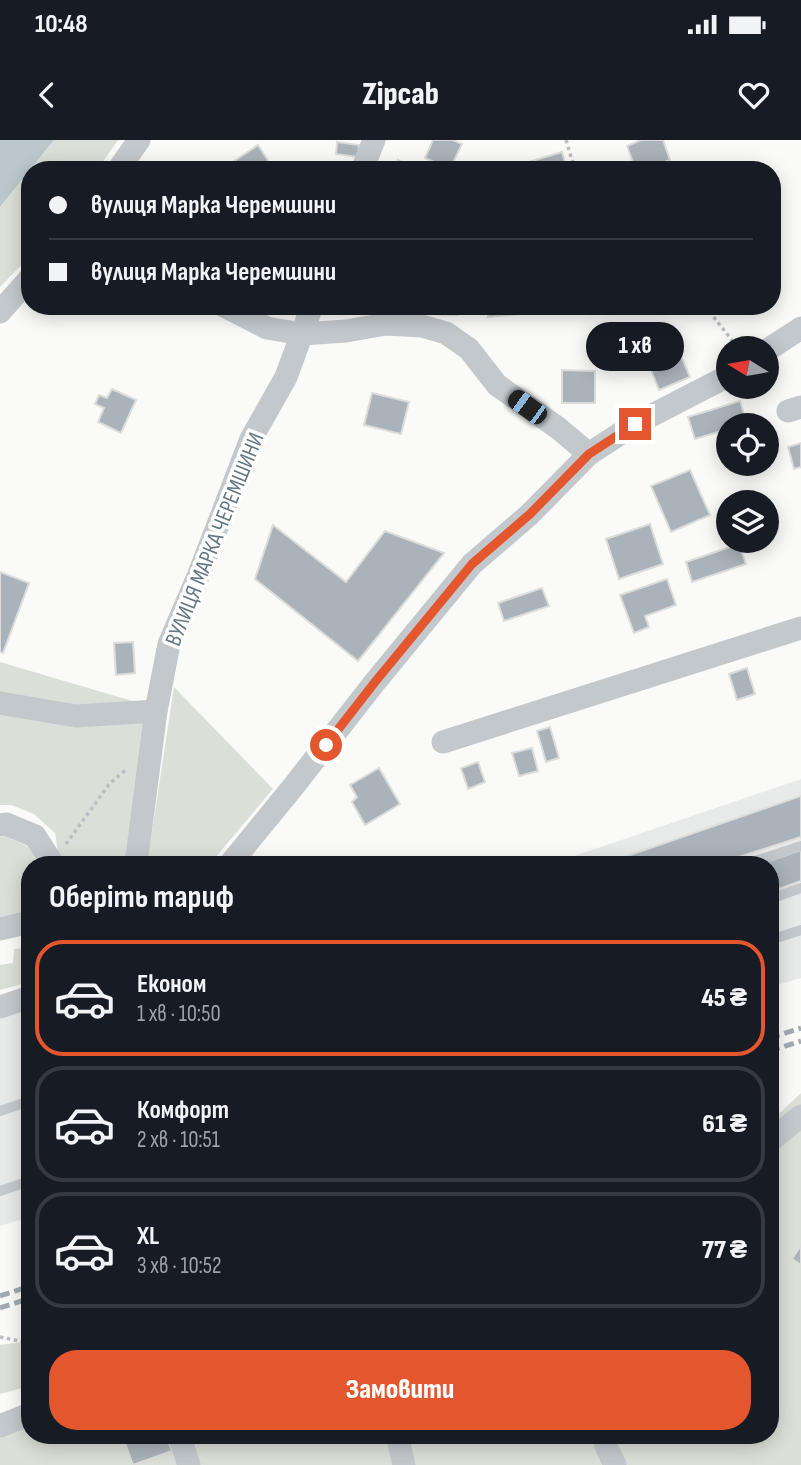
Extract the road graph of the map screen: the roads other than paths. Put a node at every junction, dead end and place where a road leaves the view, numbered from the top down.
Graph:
1 (139, 140) edge
2 (374, 140) edge
3 (124, 161) edge
4 (366, 161) edge
5 (21, 288) edge
6 (0, 312) edge
7 (242, 315) edge
8 (309, 315) edge
9 (801, 328) edge
10 (302, 334) junction
11 (779, 342) edge
12 (716, 382) edge
13 (589, 454) junction
14 (801, 628) edge
15 (0, 703) edge
16 (156, 712) junction
17 (443, 742) dead end
18 (0, 825) edge
19 (801, 846) edge
20 (48, 856) edge
21 (137, 856) edge
22 (237, 856) edge
23 (770, 856) edge
24 (801, 888) edge
25 (779, 896) edge
26 (21, 924) edge
27 (0, 929) edge
28 (801, 930) edge
29 (779, 937) edge
30 (21, 1000) edge
31 (0, 1007) edge
32 (21, 1104) edge
33 (0, 1111) edge
34 (801, 1116) edge
35 (779, 1134) edge
36 (21, 1184) edge
37 (0, 1191) edge
38 (21, 1418) edge
39 (0, 1426) edge
40 (182, 1444) edge
41 (399, 1444) edge
42 (606, 1444) edge
43 (189, 1465) edge
44 (404, 1465) edge
45 (615, 1465) edge

1 - 3 street
2 - 4 street
5 - 6 street
7 - 10 street
8 - 10 street, ВУЛИЦЯ МАРКА ЧЕРЕМШИНИ
9 - 11 street
10 - 13 street
10 - 16 street, ВУЛИЦЯ МАРКА ЧЕРЕМШИНИ
12 - 13 street
13 - 22 street
14 - 17 street
15 - 16 street
16 - 21 street, ВУЛИЦЯ МАРКА ЧЕРЕМШИНИ
18 - 20 street
19 - 23 lane
24 - 25 lane
26 - 27 street
28 - 29 lane
30 - 31 street
32 - 33 lane
34 - 35 street
36 - 37 lane
38 - 39 street
40 - 43 street
41 - 44 street
42 - 45 street

